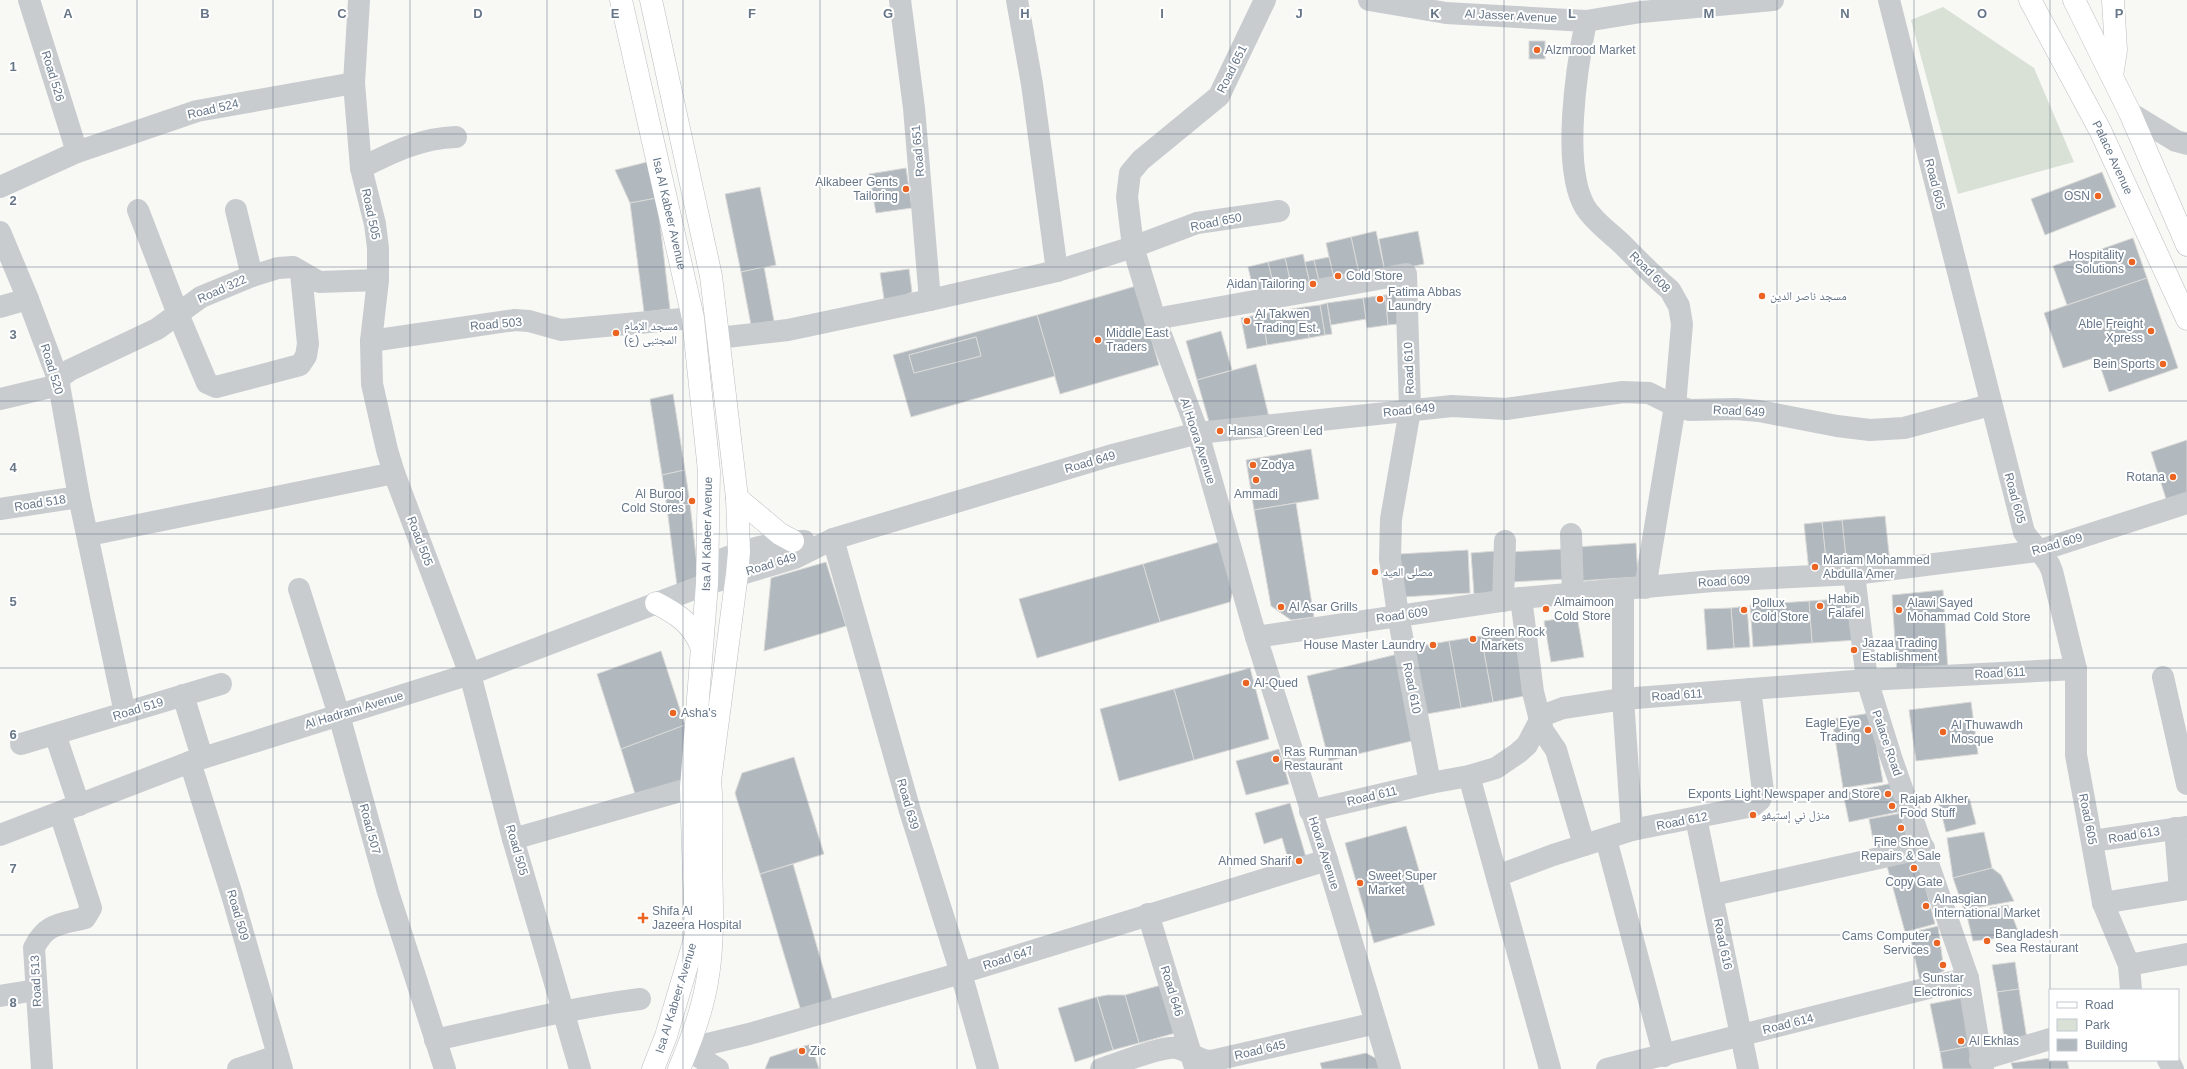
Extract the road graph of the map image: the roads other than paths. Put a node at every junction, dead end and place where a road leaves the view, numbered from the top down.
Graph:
1 (29, 0) edge
2 (359, 0) edge
3 (621, 0) edge
4 (651, 0) edge
5 (1017, 0) edge
6 (1265, 0) edge
7 (1370, 0) edge
8 (1773, 0) edge
9 (1889, 0) edge
10 (2030, 0) edge
11 (2074, 0) edge
12 (2113, 0) edge
13 (906, 1) edge
14 (1741, 2) edge
15 (1586, 21) junction
16 (2112, 76) junction
17 (354, 83) junction
18 (2130, 113) junction
19 (456, 137) dead end
20 (2187, 144) edge
21 (77, 152) junction
22 (360, 168) junction
23 (0, 186) edge
24 (138, 210) dead end
25 (236, 210) dead end
26 (1279, 211) dead end
27 (0, 232) edge
28 (2187, 245) edge
29 (1133, 248) junction
30 (1057, 271) junction
31 (301, 273) junction
32 (252, 276) junction
33 (378, 280) junction
34 (28, 299) junction
35 (930, 300) junction
36 (0, 307) edge
37 (178, 314) junction
38 (693, 318) junction
39 (2187, 319) edge
40 (1155, 320) junction
41 (718, 338) junction
42 (371, 342) junction
43 (58, 382) junction
44 (0, 399) edge
45 (1990, 405) junction
46 (1674, 406) junction
47 (1410, 410) junction
48 (1198, 433) junction
49 (394, 473) junction
50 (79, 497) junction
51 (737, 498) junction
52 (2187, 503) edge
53 (0, 510) edge
54 (1571, 534) dead end
55 (89, 535) junction
56 (833, 539) junction
57 (793, 541) junction
58 (1505, 541) dead end
59 (2038, 551) junction
60 (740, 552) junction
61 (708, 574) junction
62 (738, 574) junction
63 (1854, 574) junction
64 (1646, 588) junction
65 (299, 589) dead end
66 (1623, 589) junction
67 (1573, 594) junction
68 (1512, 600) junction
69 (656, 603) junction
70 (1398, 616) junction
71 (1256, 637) junction
72 (701, 646) junction
73 (2076, 670) junction
74 (470, 674) junction
75 (2163, 677) dead end
76 (1867, 680) junction
77 (221, 684) dead end
78 (1750, 689) junction
79 (183, 695) junction
80 (1623, 699) junction
81 (125, 712) junction
82 (339, 714) junction
83 (1540, 720) junction
84 (55, 734) junction
85 (21, 744) dead end
86 (196, 760) junction
87 (1469, 776) junction
88 (1430, 783) junction
89 (2187, 784) edge
90 (701, 788) junction
91 (80, 805) junction
92 (1310, 811) junction
93 (60, 813) junction
94 (1696, 818) junction
95 (2181, 827) edge
96 (1632, 830) junction
97 (0, 836) edge
98 (513, 839) junction
99 (1606, 839) junction
100 (2093, 841) junction
101 (1584, 845) junction
102 (1924, 848) junction
103 (1327, 860) junction
104 (1497, 876) junction
105 (2184, 889) edge
106 (1713, 895) junction
107 (2103, 903) junction
108 (1148, 914) junction
109 (2187, 954) edge
110 (2129, 965) junction
111 (961, 973) junction
112 (1968, 978) junction
113 (2131, 989) edge
114 (36, 990) junction
115 (0, 996) edge
116 (640, 999) dead end
117 (563, 1013) junction
118 (1376, 1023) junction
119 (666, 1036) junction
120 (1742, 1036) junction
121 (2049, 1039) edge
122 (435, 1040) junction
123 (687, 1049) junction
124 (1664, 1056) junction
125 (280, 1062) edge
126 (1193, 1062) edge
127 (1981, 1065) edge
128 (42, 1069) edge
129 (238, 1069) edge
130 (445, 1069) edge
131 (580, 1069) edge
132 (653, 1069) edge
133 (679, 1069) edge
134 (718, 1069) edge
135 (988, 1069) edge
136 (1100, 1069) edge
137 (1390, 1069) edge
138 (1550, 1069) edge
139 (1607, 1069) edge
140 (1748, 1069) edge

1 - 21 street, Road 526
2 - 17 street, Road 505
3 - 38 main road, Isa Al Kabeer Avenue
4 - 41 main road, Isa Al Kabeer Avenue
5 - 30 street
6 - 29 street, Road 651
7 - 15 street, Al Jasser Avenue
8 - 14 street, Al Jasser Avenue
9 - 45 street, Road 605
10 - 39 main road, Palace Avenue
11 - 16 main road
12 - 16 main road
13 - 35 street, Road 651
14 - 15 street, Al Jasser Avenue
15 - 46 street, Road 608
16 - 18 main road
17 - 21 street, Road 524
17 - 22 street, Road 505
18 - 20 street
18 - 28 main road
19 - 22 street
21 - 23 street, Road 524
22 - 33 street, Road 505
24 - 37 street
25 - 32 street
26 - 29 street, Road 650
27 - 34 street, Road 520
29 - 30 street
29 - 40 street, Al Hoora Avenue
30 - 35 street
31 - 32 street, Road 322
31 - 33 street, Road 322
31 - 37 street
32 - 37 street, Road 322
33 - 42 street, Road 505
34 - 36 street
34 - 43 street, Road 520
35 - 41 street
37 - 43 street, Road 322
38 - 42 street, Road 503
38 - 61 main road, Isa Al Kabeer Avenue
40 - 47 street, Road 610
40 - 48 street, Al Hoora Avenue
41 - 51 main road, Isa Al Kabeer Avenue
42 - 49 street, Road 505
43 - 44 street
43 - 50 street, Road 520
45 - 46 street, Road 649
45 - 59 street, Road 605
46 - 47 street, Road 649
46 - 64 street, Road 608
47 - 48 street, Road 649
47 - 70 street, Road 610
48 - 56 street, Road 649
48 - 71 street, Al Hoora Avenue
49 - 55 street
49 - 74 street, Road 505
50 - 53 street, Road 518
50 - 55 street, Road 520
51 - 57 main road
51 - 60 main road, Isa Al Kabeer Avenue
52 - 59 street, Road 609
54 - 67 street
55 - 81 street, Road 520
56 - 57 street, Road 649
56 - 62 street, Road 649
56 - 111 street, Road 639
57 - 60 street, Road 649
58 - 68 street
59 - 63 street, Road 609
59 - 73 street, Road 605
60 - 61 street, Road 649
60 - 62 main road, Isa Al Kabeer Avenue
61 - 62 street, Road 649
61 - 69 street, Al Hadrami Avenue
61 - 72 main road, Isa Al Kabeer Avenue
62 - 90 main road, Isa Al Kabeer Avenue
63 - 64 street, Road 609
63 - 76 street, Palace Road
64 - 66 street, Road 609
65 - 82 street, Road 507
66 - 67 street, Road 609
66 - 80 street
67 - 68 street, Road 609
68 - 70 street, Road 609
68 - 83 street
69 - 72 main road
69 - 74 street, Al Hadrami Avenue
70 - 71 street, Road 609
70 - 88 street, Road 610
71 - 92 street, Hoora Avenue
72 - 90 main road, Isa Al Kabeer Avenue
73 - 76 street, Road 611
73 - 100 street, Road 605
74 - 82 street, Al Hadrami Avenue
74 - 98 street, Road 505
75 - 89 street
76 - 78 street, Road 611
76 - 102 street, Palace Road
77 - 79 street, Road 519
78 - 80 street, Road 611
78 - 94 street, Road 612
79 - 81 street, Road 519
79 - 86 street, Road 509
80 - 83 street, Road 611
80 - 96 street
81 - 84 street, Road 519
82 - 86 street, Al Hadrami Avenue
82 - 122 street, Road 507
83 - 87 street, Road 611
83 - 101 street
84 - 85 street, Road 519
84 - 91 street
86 - 91 street, Al Hadrami Avenue
86 - 125 street, Road 509
87 - 88 street, Road 611
87 - 104 street
88 - 92 street, Road 611
90 - 98 street
90 - 119 main road, Isa Al Kabeer Avenue
90 - 123 main road, Isa Al Kabeer Avenue
91 - 93 street, Al Hadrami Avenue
92 - 103 street, Hoora Avenue
93 - 97 street, Al Hadrami Avenue
93 - 114 street, Road 513
94 - 96 street, Road 612
94 - 106 street, Road 616
95 - 100 street, Road 613
95 - 105 street, Road 613
96 - 99 street, Road 612
98 - 117 street, Road 505
99 - 101 street, Road 612
99 - 124 street
100 - 107 street, Road 605
101 - 104 street, Road 612
102 - 106 street
102 - 112 street, Palace Road
103 - 108 street, Road 647
103 - 118 street, Hoora Avenue
104 - 138 street
105 - 107 street, Road 613
106 - 120 street, Road 616
107 - 110 street, Road 605
108 - 111 street, Road 647
108 - 126 street, Road 646
109 - 110 street
110 - 113 street, Road 605
111 - 123 street, Road 647
111 - 135 street, Road 639
112 - 120 street, Road 614
112 - 127 street, Palace Road
114 - 115 street
114 - 128 street, Road 513
116 - 117 street
117 - 122 street
117 - 131 street, Road 505
118 - 126 street, Road 645
118 - 137 street, Hoora Avenue
119 - 123 main road
119 - 132 main road, Isa Al Kabeer Avenue
120 - 124 street, Road 614
120 - 140 street, Road 616
121 - 127 street
122 - 130 street, Road 507
123 - 133 main road, Isa Al Kabeer Avenue
123 - 134 street
124 - 139 street, Road 614
125 - 129 street
126 - 136 street, Road 645

